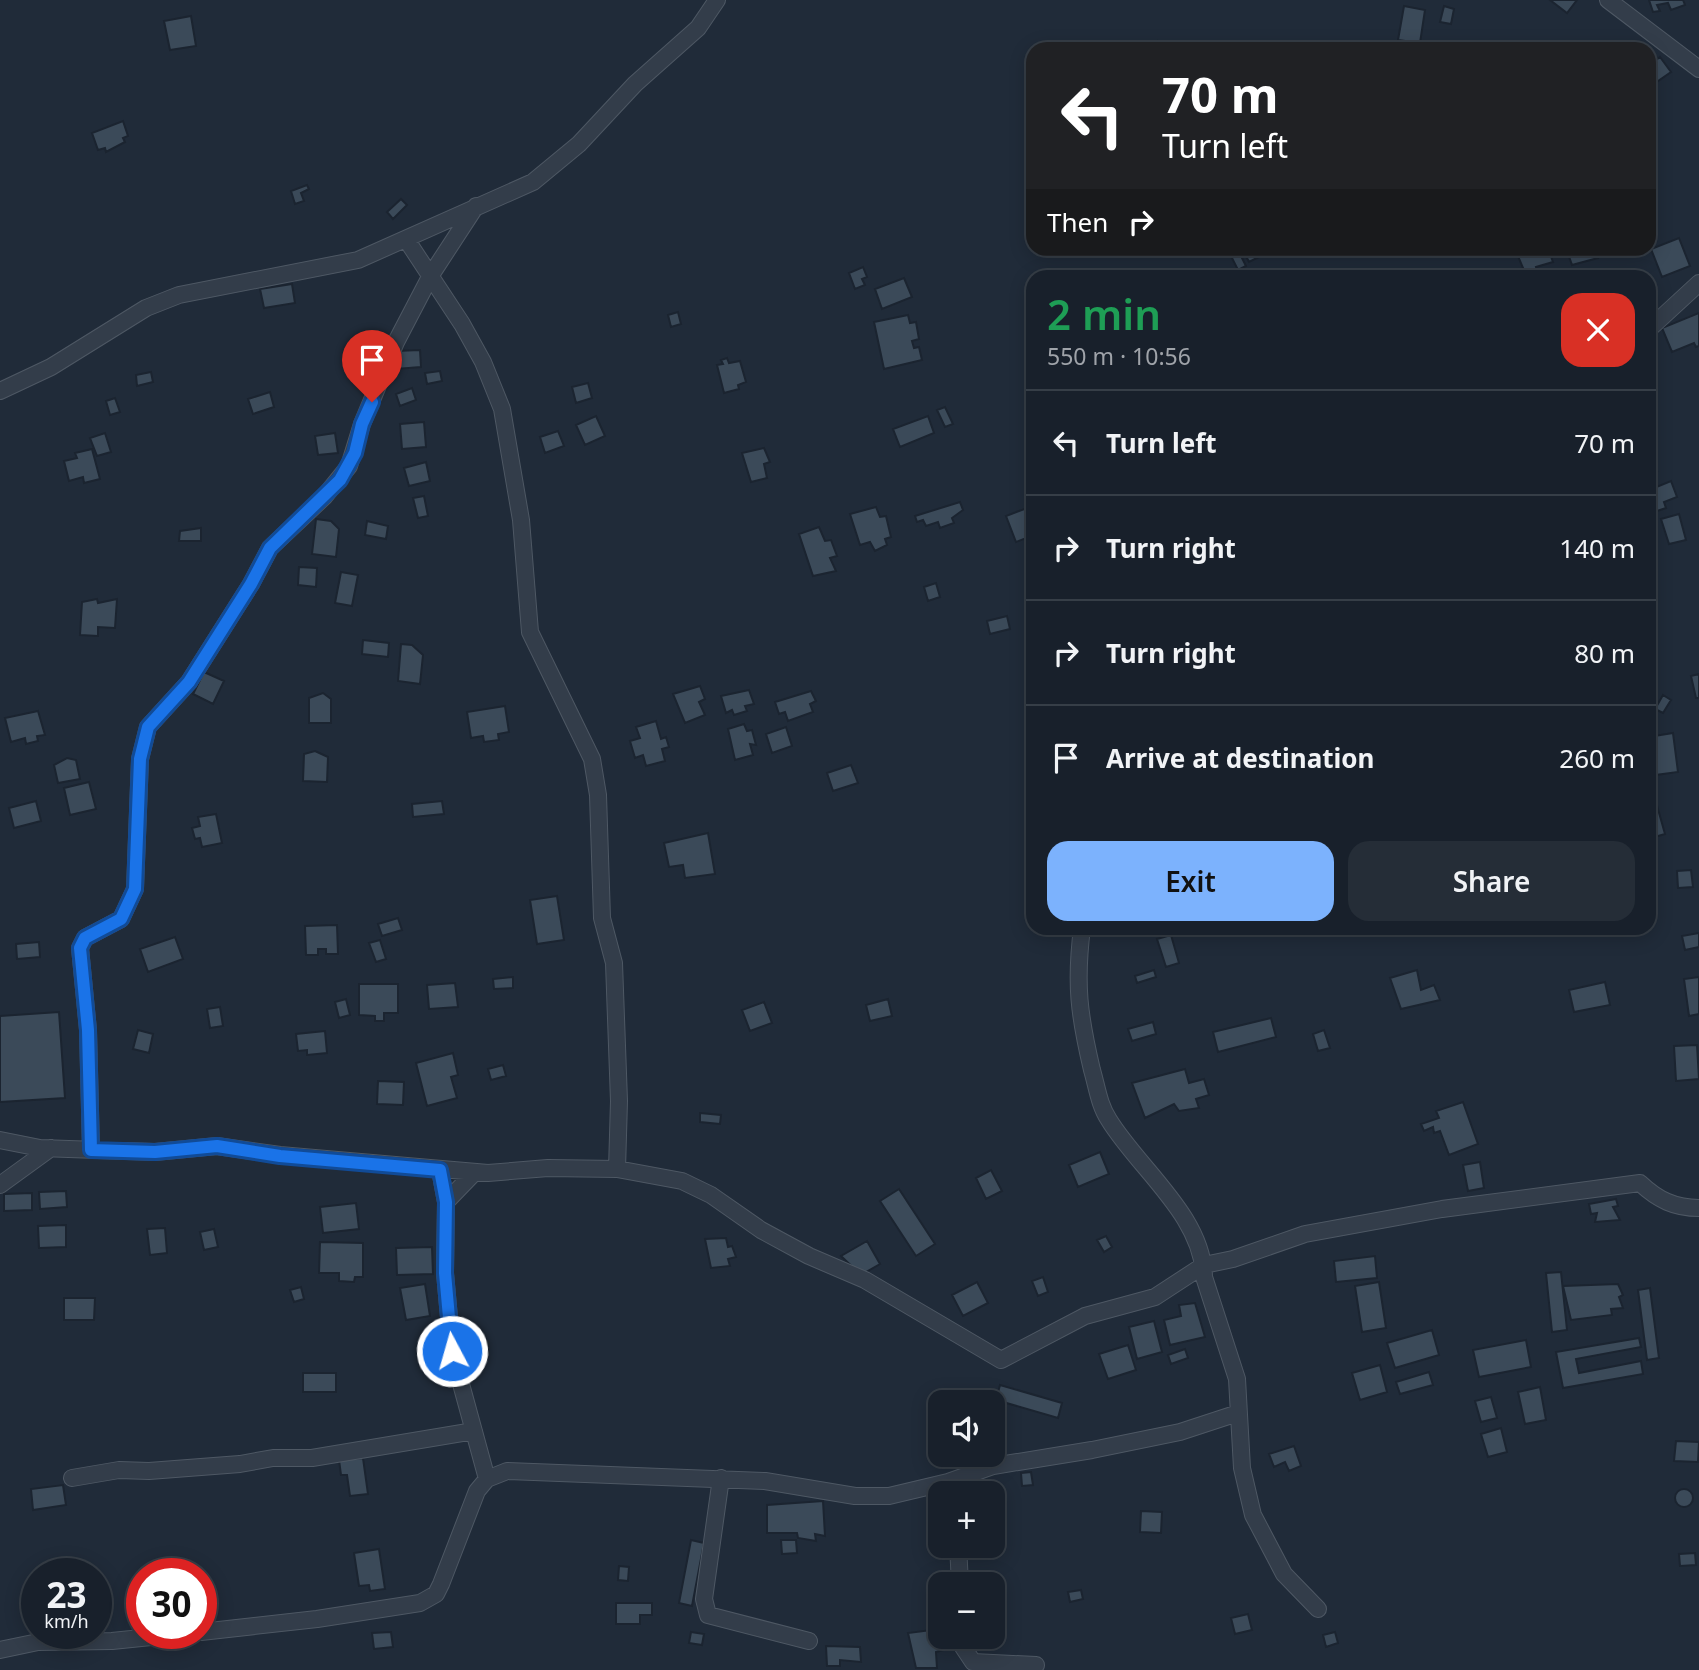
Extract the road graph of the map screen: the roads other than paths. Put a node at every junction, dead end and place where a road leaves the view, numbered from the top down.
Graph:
1 (717, 0) edge
2 (1608, 0) edge
3 (1699, 69) edge
4 (476, 206) junction
5 (406, 239) junction
6 (431, 275) junction
7 (1699, 283) edge
8 (1656, 323) edge
9 (0, 391) edge
10 (1081, 935) edge
11 (0, 1140) edge
12 (51, 1148) junction
13 (91, 1150) junction
14 (617, 1169) junction
15 (440, 1170) junction
16 (475, 1172) junction
17 (0, 1185) edge
18 (446, 1202) junction
19 (1699, 1208) edge
20 (1204, 1265) junction
21 (1238, 1413) junction
22 (474, 1431) junction
23 (72, 1478) dead end
24 (721, 1478) junction
25 (487, 1479) junction
26 (963, 1481) edge
27 (928, 1491) edge
28 (1318, 1609) dead end
29 (217, 1630) edge
30 (126, 1639) edge
31 (809, 1641) dead end
32 (964, 1649) edge
33 (0, 1650) edge
34 (1036, 1665) dead end

1 - 4 street
2 - 3 street
4 - 5 street
4 - 6 street
5 - 6 street
5 - 9 street
6 - 13 street
6 - 14 street
7 - 8 street
10 - 20 street
11 - 12 street
12 - 13 street
12 - 17 street
13 - 15 street
14 - 16 street
14 - 20 street
15 - 16 street
15 - 18 street
16 - 18 street
18 - 22 street
19 - 20 street
20 - 21 street
21 - 26 street
21 - 28 street
22 - 23 street
22 - 25 street
24 - 25 street
24 - 27 street
24 - 31 street
25 - 29 street
30 - 33 street
32 - 34 street

